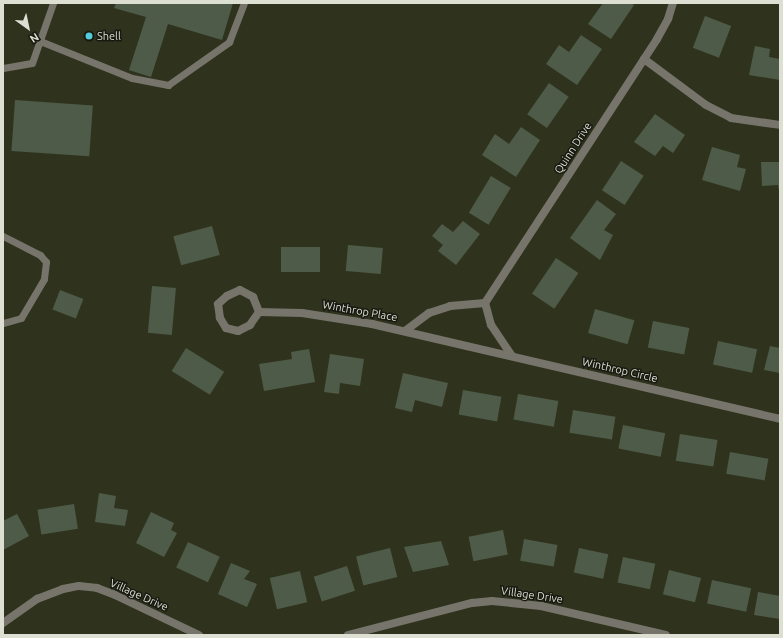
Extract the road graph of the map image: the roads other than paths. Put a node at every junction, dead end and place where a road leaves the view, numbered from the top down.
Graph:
1 (53, 3) edge
2 (244, 3) edge
3 (673, 3) edge
4 (40, 41) junction
5 (644, 59) junction
6 (3, 68) edge
7 (780, 125) edge
8 (3, 236) edge
9 (485, 303) junction
10 (259, 312) junction
11 (3, 323) edge
12 (404, 331) junction
13 (455, 342) joint
14 (512, 356) junction
15 (780, 419) edge
16 (3, 623) edge
17 (645, 632) edge
18 (199, 635) edge
19 (348, 635) edge
20 (666, 635) edge

1 - 4 lane
2 - 4 lane
3 - 5 street, Quinn Drive
4 - 6 lane
5 - 7 street
5 - 9 street, Quinn Drive
8 - 11 lane
9 - 12 street
9 - 14 street
10 - 10 street
10 - 12 street, Winthrop Place
12 - 13 street, Winthrop Place
13 - 14 street, Winthrop Circle
14 - 15 street, Winthrop Circle
16 - 18 street, Village Drive
17 - 19 street, Village Drive
17 - 20 street, Village Drive

